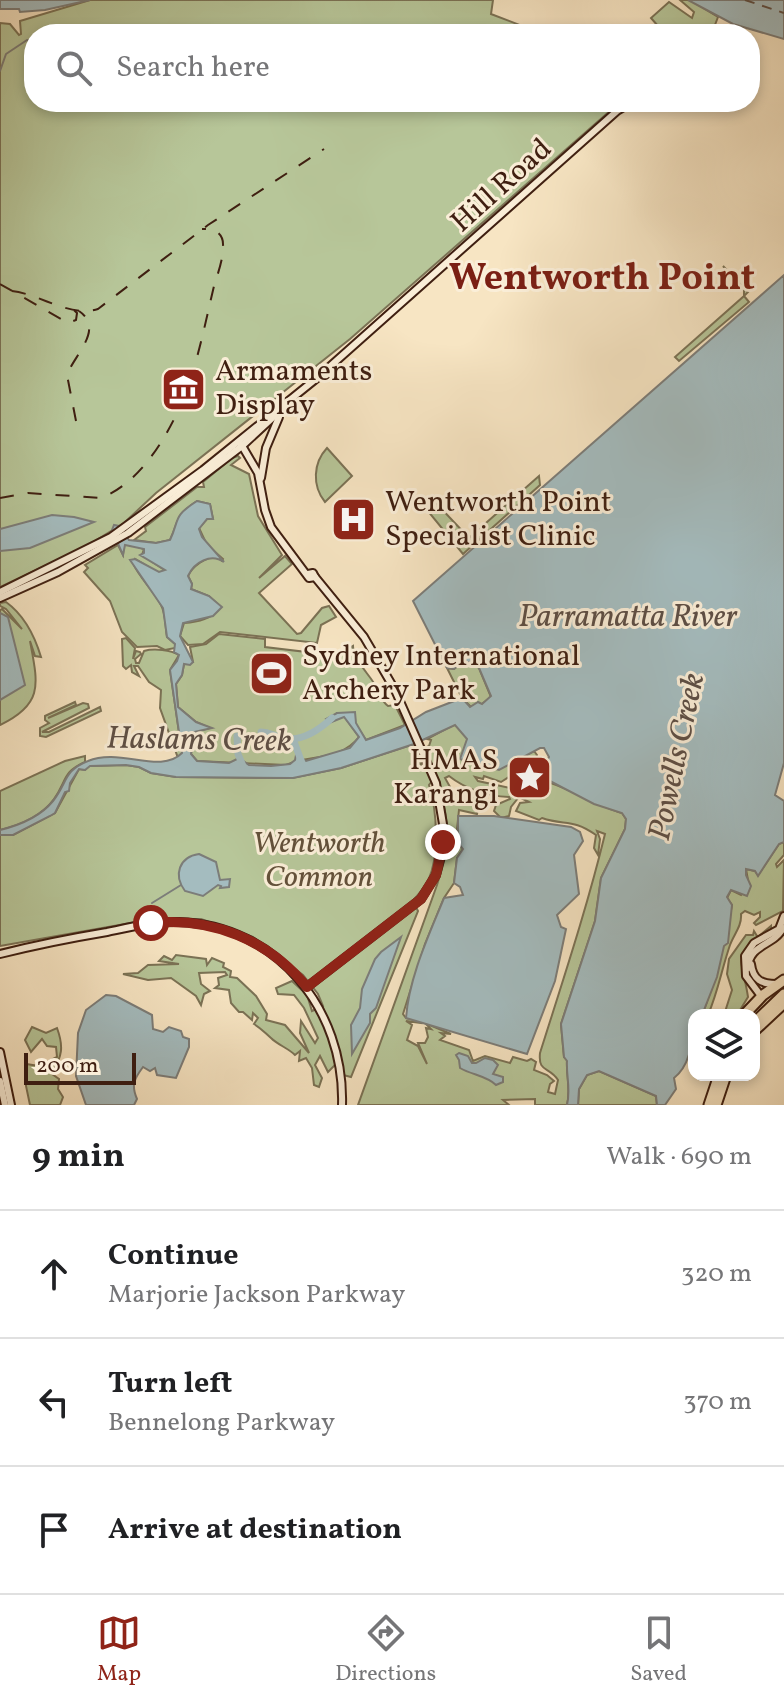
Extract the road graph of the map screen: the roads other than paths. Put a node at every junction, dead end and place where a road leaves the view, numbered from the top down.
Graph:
1 (616, 112) edge
2 (284, 406) junction
3 (240, 444) junction
4 (260, 483) junction
5 (0, 595) edge
6 (784, 916) edge
7 (781, 929) edge
8 (762, 945) junction
9 (0, 952) edge
10 (782, 984) edge
11 (751, 986) junction
12 (307, 987) junction
13 (784, 994) edge
14 (762, 996) junction
15 (784, 1003) edge
16 (746, 1009) edge
17 (749, 1009) edge
18 (757, 1009) edge
19 (760, 1017) edge
20 (760, 1025) edge
21 (0, 1052) edge
22 (0, 1081) edge
23 (717, 1081) edge
24 (725, 1081) edge
25 (718, 1100) edge
26 (5, 1105) edge
27 (11, 1105) edge
28 (342, 1105) edge
29 (709, 1105) edge

1 - 2 street, Hill Road
2 - 3 street, Hill Road
2 - 4 street
3 - 4 street
3 - 5 street, Hill Road
4 - 12 street
6 - 7 street
7 - 8 street
7 - 11 street
8 - 10 street
8 - 14 street
9 - 12 street
10 - 14 highway
11 - 14 street
11 - 16 street
12 - 28 street
13 - 19 highway
14 - 17 highway
14 - 18 highway
15 - 20 highway
21 - 27 street
22 - 26 street
23 - 29 highway
24 - 25 highway

